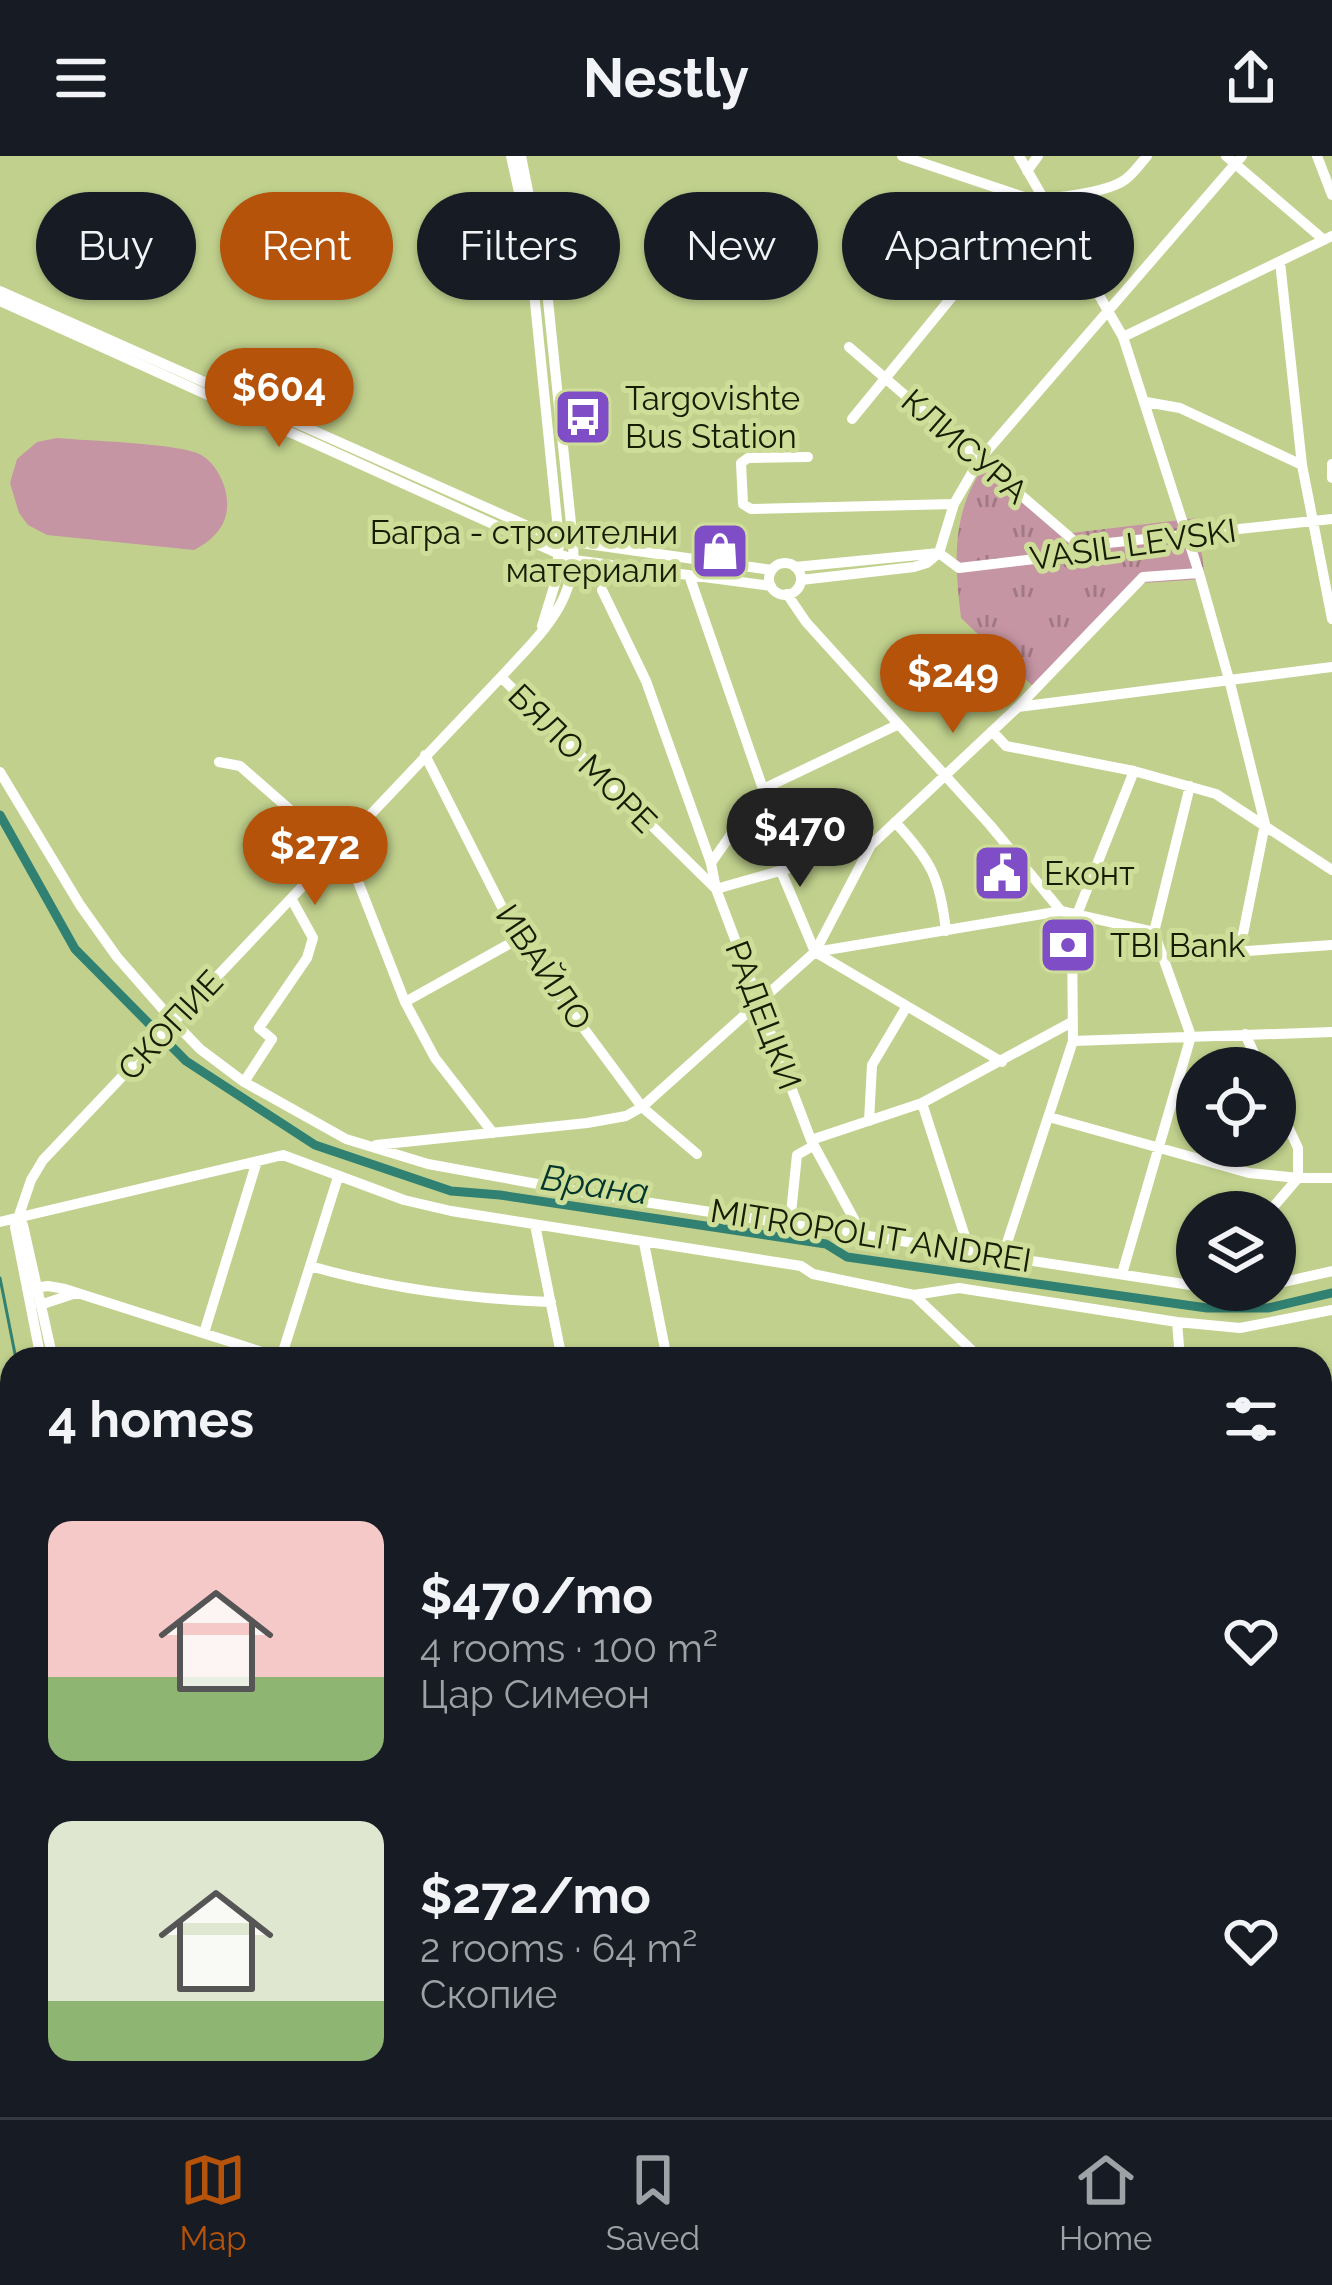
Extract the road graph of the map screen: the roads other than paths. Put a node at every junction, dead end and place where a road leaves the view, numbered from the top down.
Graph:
1 (511, 156) edge
2 (521, 156) edge
3 (902, 156) edge
4 (1019, 156) edge
5 (1038, 156) edge
6 (1147, 156) edge
7 (1318, 156) edge
8 (1234, 158) edge
9 (1027, 171) junction
10 (1009, 192) edge
11 (1041, 192) edge
12 (1080, 192) edge
13 (1332, 195) edge
14 (1328, 238) edge
15 (1280, 262) junction
16 (0, 291) edge
17 (950, 300) edge
18 (1099, 300) edge
19 (0, 301) edge
20 (1105, 311) junction
21 (1123, 337) junction
22 (849, 347) dead end
23 (887, 378) junction
24 (1146, 402) junction
25 (852, 418) dead end
26 (808, 457) dead end
27 (980, 459) junction
28 (1332, 464) edge
29 (1302, 465) junction
30 (1332, 478) edge
31 (954, 504) junction
32 (556, 509) junction
33 (1332, 519) edge
34 (1310, 522) junction
35 (537, 532) junction
36 (1185, 533) junction
37 (573, 544) junction
38 (1080, 546) junction
39 (559, 547) junction
40 (939, 553) junction
41 (574, 560) junction
42 (796, 567) junction
43 (772, 570) junction
44 (1199, 574) junction
45 (689, 575) junction
46 (801, 580) junction
47 (771, 586) junction
48 (602, 590) dead end
49 (787, 594) junction
50 (1332, 619) edge
51 (539, 634) junction
52 (1332, 668) edge
53 (501, 677) junction
54 (1230, 683) junction
55 (1018, 707) junction
56 (897, 725) junction
57 (992, 731) junction
58 (425, 755) junction
59 (219, 762) dead end
60 (1134, 771) junction
61 (0, 772) edge
62 (944, 776) junction
63 (1190, 786) junction
64 (763, 789) junction
65 (895, 822) junction
66 (1265, 824) junction
67 (871, 845) junction
68 (336, 850) junction
69 (711, 863) junction
70 (1332, 870) edge
71 (781, 871) junction
72 (716, 889) junction
73 (292, 900) junction
74 (1061, 911) junction
75 (1076, 917) junction
76 (946, 931) junction
77 (1154, 932) junction
78 (518, 939) junction
79 (1332, 945) edge
80 (1240, 949) junction
81 (814, 952) junction
82 (1161, 957) junction
83 (405, 1002) junction
84 (757, 1002) junction
85 (908, 1006) junction
86 (1072, 1022) junction
87 (172, 1024) junction
88 (1332, 1032) edge
89 (1245, 1034) junction
90 (1191, 1036) junction
91 (1073, 1041) junction
92 (1251, 1047) edge
93 (1002, 1062) junction
94 (244, 1082) junction
95 (922, 1103) junction
96 (642, 1107) junction
97 (1048, 1117) junction
98 (869, 1121) junction
99 (494, 1133) junction
100 (812, 1143) junction
101 (1296, 1144) edge
102 (367, 1146) junction
103 (1160, 1150) junction
104 (697, 1154) dead end
105 (257, 1160) junction
106 (338, 1177) junction
107 (1298, 1178) junction
108 (1332, 1178) edge
109 (1287, 1191) edge
110 (7, 1220) edge
111 (790, 1223) junction
112 (535, 1225) junction
113 (862, 1234) junction
114 (644, 1244) junction
115 (969, 1249) junction
116 (1003, 1255) junction
117 (310, 1265) junction
118 (1332, 1271) edge
119 (1122, 1274) junction
120 (1296, 1279) edge
121 (1176, 1283) edge
122 (33, 1288) junction
123 (76, 1293) junction
124 (914, 1295) junction
125 (550, 1302) junction
126 (37, 1306) junction
127 (1332, 1310) edge
128 (1177, 1322) junction
129 (204, 1333) junction
130 (40, 1347) edge
131 (49, 1347) edge
132 (247, 1347) edge
133 (286, 1347) edge
134 (559, 1347) edge
135 (665, 1347) edge
136 (968, 1347) edge
137 (1179, 1347) edge

1 - 32 street, СКОПИЕ
2 - 37 street
3 - 10 street
4 - 9 street
5 - 9 street
6 - 12 street
7 - 13 street
8 - 14 street
8 - 20 street
9 - 11 street
14 - 15 street
15 - 21 street
15 - 29 street
16 - 35 street
17 - 23 street
18 - 20 street
19 - 39 street
20 - 21 street
20 - 27 street
21 - 24 street
22 - 23 street, КЛИСУРА
23 - 25 street
23 - 27 street, КЛИСУРА
24 - 29 street
24 - 36 street
26 - 31 street
27 - 31 street
27 - 38 street, КЛИСУРА
28 - 30 street
29 - 34 street
31 - 40 street
32 - 35 street
32 - 39 street, СКОПИЕ
33 - 34 street, VASIL LEVSKI
34 - 36 street, VASIL LEVSKI
34 - 50 street
35 - 39 street
36 - 38 street, VASIL LEVSKI
36 - 44 street
37 - 39 street
37 - 41 street
37 - 43 street
38 - 40 street, VASIL LEVSKI
39 - 41 street
39 - 51 street, СКОПИЕ
40 - 42 street, VASIL LEVSKI
40 - 46 street, VASIL LEVSKI
41 - 45 street
41 - 51 street, СКОПИЕ
42 - 43 street
42 - 46 street
43 - 47 street
44 - 54 street
44 - 55 street
45 - 47 street
45 - 64 street
46 - 49 street
47 - 49 street
48 - 69 street, РАДЕЦКИ
49 - 56 street
51 - 53 street, СКОПИЕ
52 - 54 street
53 - 58 street, СКОПИЕ
53 - 72 street, БЯЛО МОРЕ
54 - 55 street
54 - 66 street
55 - 57 street
56 - 62 street
56 - 64 street
57 - 60 street
57 - 62 street
58 - 68 street, СКОПИЕ
58 - 78 street, ИВАЙЛО
59 - 68 street
60 - 63 street
60 - 75 street
61 - 87 street, MITROPOLIT ANDREI
62 - 65 street
62 - 74 street
63 - 66 street
63 - 77 street
64 - 69 street
65 - 67 street
65 - 76 street
66 - 70 street
66 - 80 street
67 - 71 street
67 - 81 street
68 - 73 street, СКОПИЕ
68 - 83 street
69 - 72 street, РАДЕЦКИ
71 - 72 street
71 - 81 street
72 - 84 street, РАДЕЦКИ
73 - 87 street, СКОПИЕ
73 - 94 street
74 - 75 street
74 - 76 street
75 - 77 street
75 - 86 street
76 - 81 street
77 - 82 street
78 - 83 street
78 - 96 street, ИВАЙЛО
79 - 80 street
80 - 82 street
81 - 84 street
81 - 85 street
82 - 90 street
83 - 99 street
84 - 96 street
84 - 100 street, РАДЕЦКИ
85 - 93 street
85 - 98 street
86 - 91 street
86 - 93 street
87 - 94 street, MITROPOLIT ANDREI
87 - 110 street, СКОПИЕ
88 - 89 street
89 - 90 street
89 - 92 street
90 - 91 street
90 - 103 street
91 - 97 street
93 - 95 street
94 - 102 street, MITROPOLIT ANDREI
95 - 98 street
95 - 115 street
96 - 99 street
96 - 104 street, ИВАЙЛО
97 - 103 street
97 - 116 street
98 - 100 street
99 - 102 street
100 - 111 street
100 - 113 street, РАДЕЦКИ
101 - 107 street
102 - 111 street, MITROPOLIT ANDREI
103 - 107 street
103 - 119 street
105 - 106 street, MITROPOLIT ANDREI
105 - 110 street
105 - 129 street
106 - 112 street, MITROPOLIT ANDREI
106 - 117 street
107 - 108 street
107 - 109 street
110 - 122 street
111 - 113 street, MITROPOLIT ANDREI
112 - 114 street, MITROPOLIT ANDREI
112 - 125 street
113 - 115 street, MITROPOLIT ANDREI
114 - 124 street, MITROPOLIT ANDREI
114 - 135 street
115 - 116 street, MITROPOLIT ANDREI
116 - 119 street, MITROPOLIT ANDREI
117 - 125 street
117 - 133 street
118 - 120 street
119 - 121 street, MITROPOLIT ANDREI
122 - 123 street
122 - 126 street
123 - 126 street
123 - 129 street
124 - 128 street, MITROPOLIT ANDREI
124 - 136 street
125 - 134 street
126 - 130 street
126 - 131 street
127 - 128 street, MITROPOLIT ANDREI
128 - 137 street
129 - 132 street

